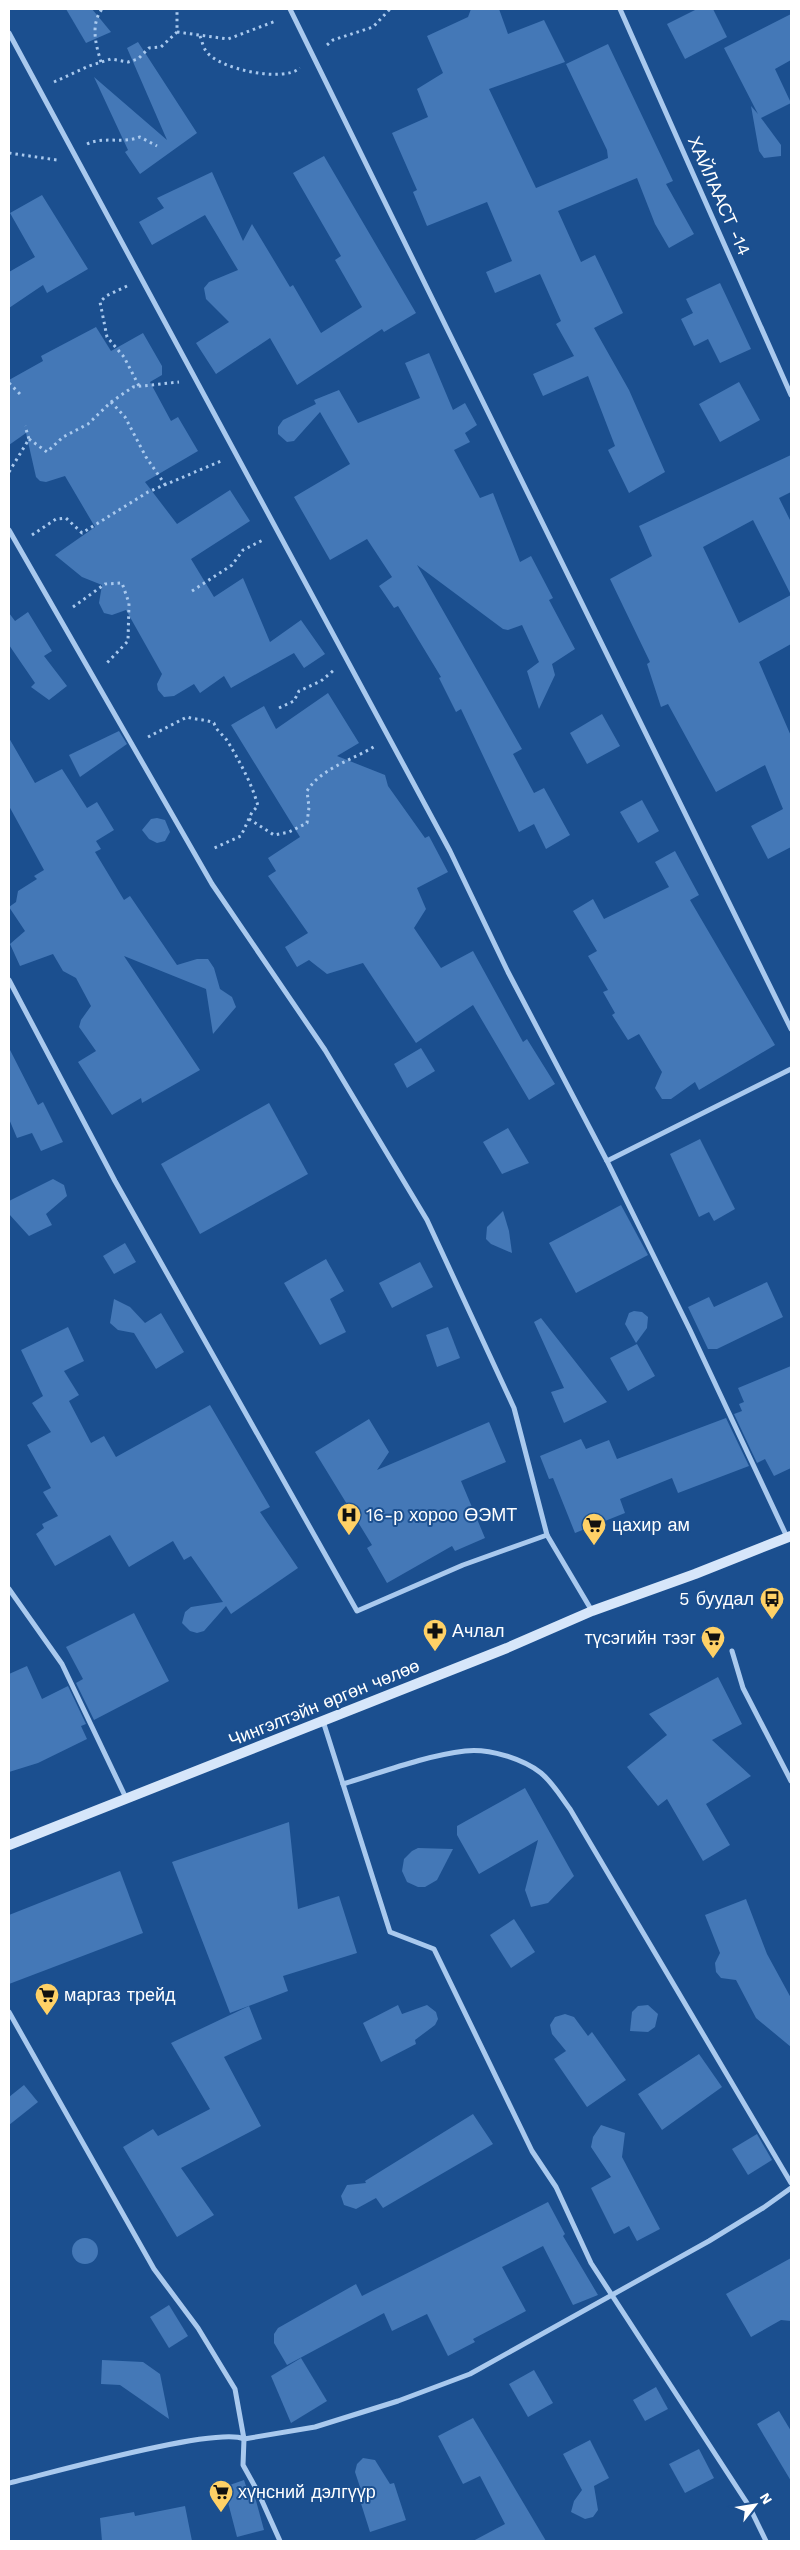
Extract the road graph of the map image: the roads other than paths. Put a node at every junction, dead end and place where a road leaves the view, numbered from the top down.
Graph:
1 (620, 9) edge
2 (291, 10) edge
3 (9, 33) edge
4 (791, 395) edge
5 (9, 530) edge
6 (9, 980) edge
7 (791, 1029) edge
8 (791, 1069) edge
9 (607, 1161) junction
10 (547, 1535) junction
11 (789, 1536) edge
12 (9, 1589) edge
13 (592, 1611) junction
14 (732, 1651) dead end
15 (323, 1721) junction
16 (791, 1781) edge
17 (343, 1784) junction
18 (126, 1799) junction
19 (9, 1845) edge
20 (9, 2012) edge
21 (791, 2183) edge
22 (791, 2188) edge
23 (614, 2295) junction
24 (244, 2439) junction
25 (9, 2483) edge
26 (280, 2541) edge
27 (766, 2541) edge

1 - 4 street, ХАЙЛААСТ -14
2 - 7 street
3 - 9 street
5 - 10 street
6 - 10 street
8 - 9 street
9 - 11 street
10 - 13 street
11 - 13 main road, Чингэлтэйн өргөн чөлөө
12 - 18 street
13 - 15 main road, Чингэлтэйн өргөн чөлөө
14 - 16 street
15 - 17 street
15 - 18 main road, Чингэлтэйн өргөн чөлөө
17 - 21 street
17 - 23 street
18 - 19 main road, Чингэлтэйн өргөн чөлөө
20 - 24 street
22 - 23 street
23 - 24 street
23 - 27 street
24 - 25 street
24 - 26 street

